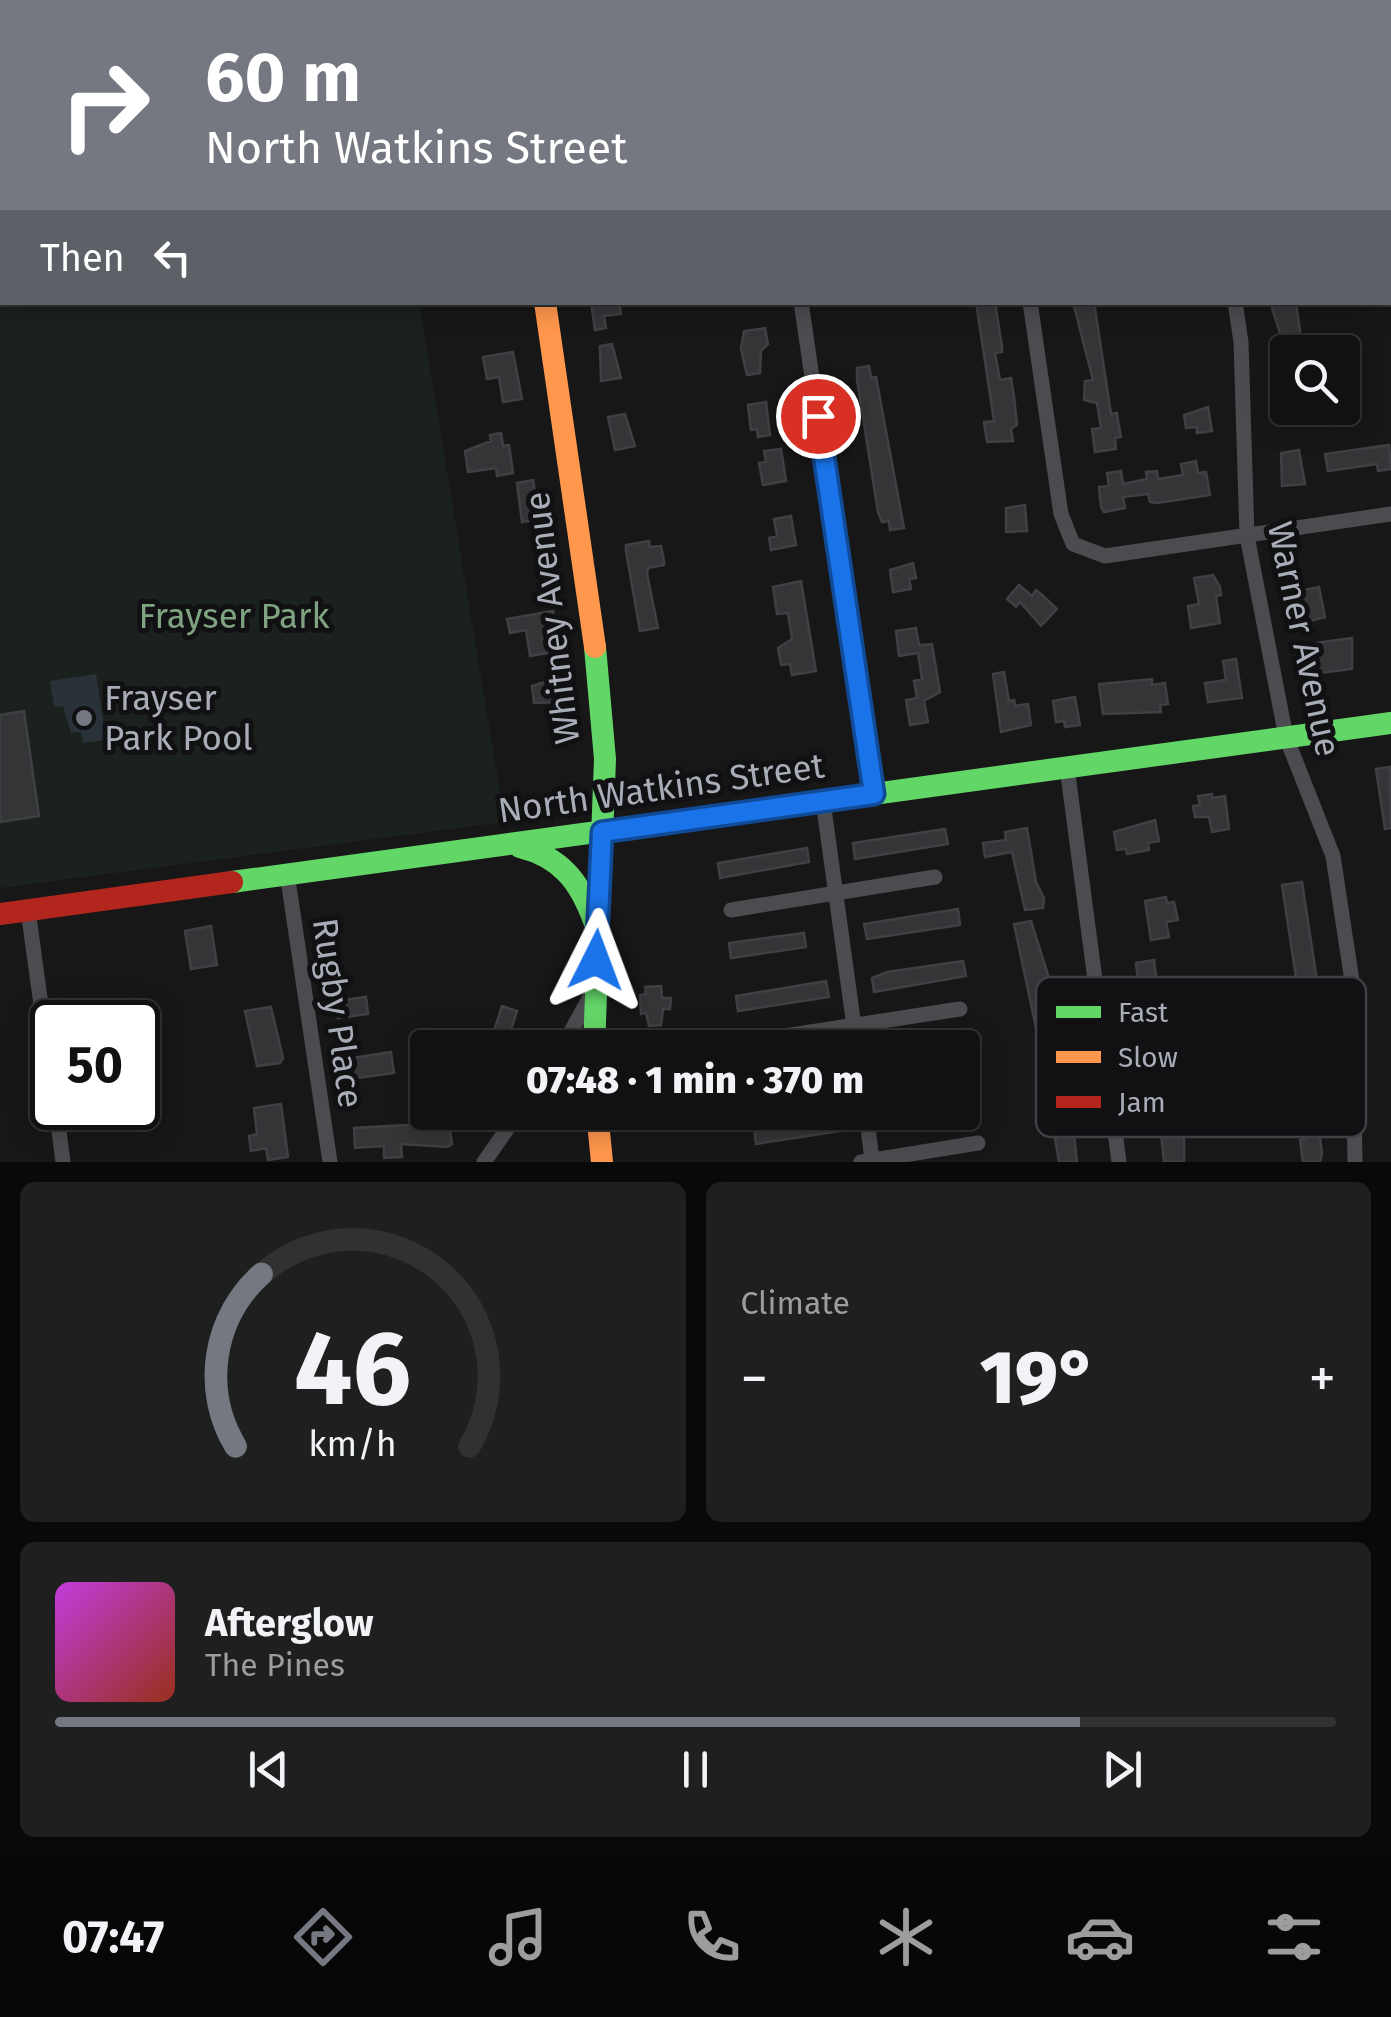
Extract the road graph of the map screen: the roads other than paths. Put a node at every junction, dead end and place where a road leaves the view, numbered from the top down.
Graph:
1 (545, 305) edge
2 (802, 305) edge
3 (1030, 305) edge
4 (1235, 305) edge
5 (1391, 514) edge
6 (1247, 536) junction
7 (1391, 723) edge
8 (1286, 737) junction
9 (1068, 767) junction
10 (874, 794) junction
11 (823, 801) junction
12 (602, 832) junction
13 (507, 844) junction
14 (287, 873) junction
15 (936, 877) dead end
16 (836, 893) junction
17 (28, 910) junction
18 (732, 910) dead end
19 (0, 914) edge
20 (598, 930) junction
21 (1095, 977) edge
22 (1351, 977) edge
23 (594, 989) junction
24 (40, 1000) edge
25 (960, 1009) dead end
26 (854, 1025) junction
27 (572, 1030) edge
28 (594, 1030) edge
29 (822, 1030) edge
30 (855, 1030) edge
31 (59, 1130) edge
32 (507, 1130) edge
33 (599, 1130) edge
34 (866, 1130) edge
35 (1116, 1137) edge
36 (1355, 1137) edge
37 (978, 1143) dead end
38 (866, 1161) edge
39 (63, 1162) edge
40 (330, 1162) edge
41 (484, 1162) edge
42 (602, 1162) edge
43 (1119, 1162) edge
44 (1355, 1162) edge

1 - 12 main road, Whitney Avenue
2 - 10 street
3 - 6 street
4 - 6 street, Warner Avenue
5 - 6 street
6 - 8 street, Warner Avenue
7 - 8 main road, North Watkins Street
8 - 9 main road, North Watkins Street
8 - 22 street, Warner Avenue
9 - 10 main road, North Watkins Street
9 - 21 street
10 - 11 main road, North Watkins Street
11 - 12 main road, North Watkins Street
11 - 16 street
12 - 13 main road, North Watkins Street
12 - 20 main road, Whitney Avenue
13 - 14 main road, North Watkins Street
13 - 20 main road
14 - 17 main road, North Watkins Street
14 - 40 street, Rugby Place
15 - 16 street
16 - 18 street
16 - 26 street
17 - 19 main road, North Watkins Street
17 - 24 street
20 - 23 main road, Whitney Avenue
23 - 27 street
23 - 28 main road, Whitney Avenue
25 - 26 street
26 - 29 street
26 - 30 street
31 - 39 street
32 - 41 street
33 - 42 main road
34 - 38 street
35 - 43 street
36 - 44 street, Warner Avenue
37 - 38 street

